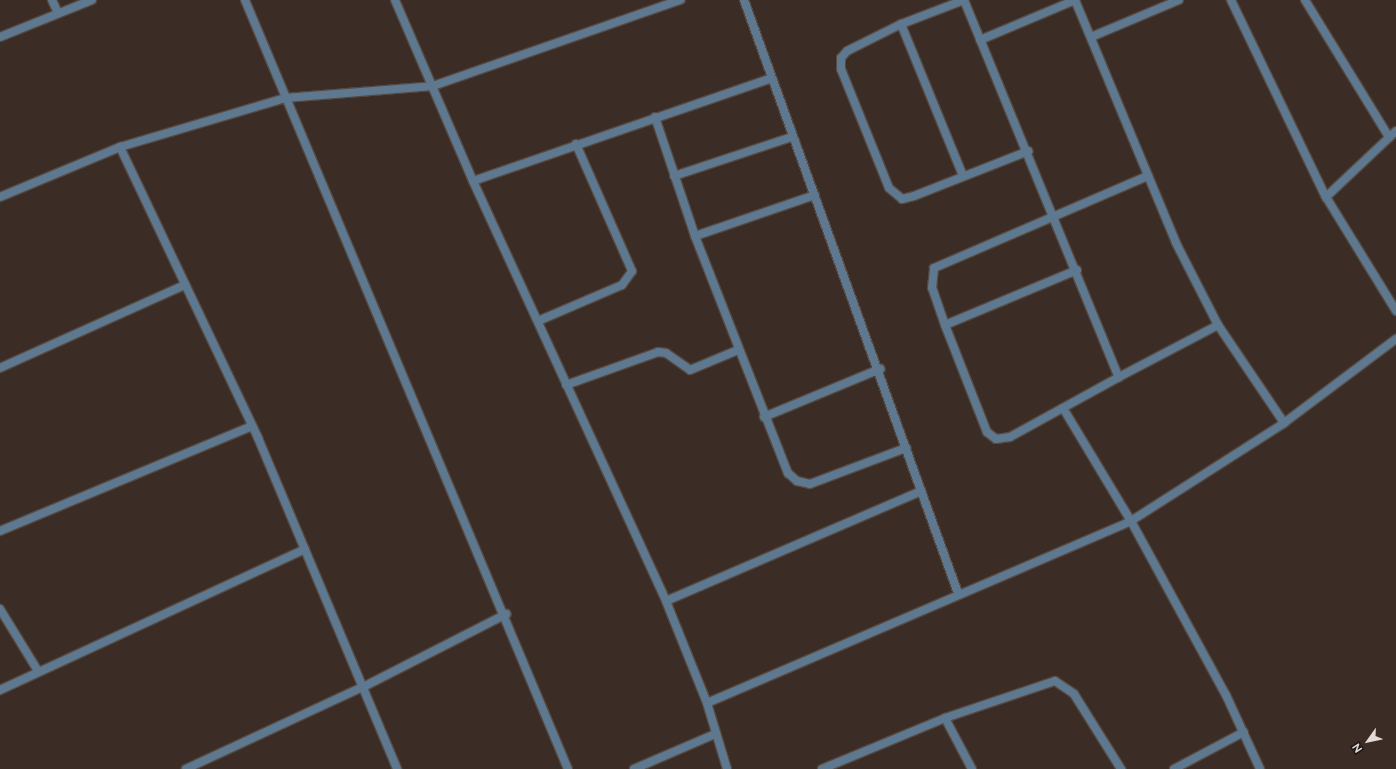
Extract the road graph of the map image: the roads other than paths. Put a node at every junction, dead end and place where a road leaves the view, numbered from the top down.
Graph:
1 (52, 0) edge
2 (92, 0) edge
3 (246, 0) edge
4 (395, 0) edge
5 (680, 0) edge
6 (744, 0) edge
7 (964, 0) edge
8 (1075, 0) edge
9 (1179, 0) edge
10 (1231, 0) edge
11 (1305, 0) edge
12 (58, 13) junction
13 (901, 24) junction
14 (0, 37) edge
15 (1091, 37) junction
16 (980, 40) junction
17 (772, 78) junction
18 (433, 86) junction
19 (285, 98) junction
20 (655, 117) junction
21 (1396, 131) edge
22 (792, 137) junction
23 (1389, 137) junction
24 (576, 144) junction
25 (120, 147) junction
26 (1028, 151) junction
27 (674, 176) junction
28 (963, 176) junction
29 (1148, 176) junction
30 (473, 181) junction
31 (815, 195) junction
32 (0, 197) edge
33 (1326, 197) junction
34 (1056, 215) junction
35 (695, 236) junction
36 (1077, 270) junction
37 (185, 285) junction
38 (1396, 311) edge
39 (538, 321) junction
40 (945, 325) junction
41 (1218, 325) junction
42 (1396, 339) edge
43 (738, 350) junction
44 (0, 368) edge
45 (880, 369) junction
46 (1119, 377) junction
47 (566, 386) junction
48 (1063, 408) junction
49 (764, 417) junction
50 (1284, 423) junction
51 (252, 426) junction
52 (906, 448) junction
53 (921, 491) junction
54 (1131, 521) junction
55 (0, 531) edge
56 (305, 549) junction
57 (958, 593) junction
58 (666, 601) junction
59 (0, 609) edge
60 (506, 614) junction
61 (38, 671) junction
62 (363, 687) junction
63 (0, 690) edge
64 (707, 704) junction
65 (945, 718) junction
66 (1244, 732) junction
67 (715, 734) junction
68 (565, 768) edge
69 (186, 769) edge
70 (397, 769) edge
71 (634, 769) edge
72 (727, 769) edge
73 (822, 769) edge
74 (972, 769) edge
75 (1121, 769) edge
76 (1174, 769) edge
77 (1260, 769) edge

1 - 12 street
2 - 12 street
3 - 19 street
4 - 18 street
5 - 18 street
6 - 17 street
7 - 13 street
7 - 16 street
8 - 15 street
8 - 16 street
9 - 15 street
10 - 33 street
11 - 23 street
12 - 14 street
13 - 28 street
13 - 28 street
15 - 29 street
16 - 26 street
17 - 20 street
17 - 22 street
18 - 19 street
18 - 30 street
19 - 25 street
19 - 60 street
20 - 24 street
20 - 27 street
21 - 23 street
22 - 27 street
22 - 31 street
23 - 33 street
24 - 30 street
24 - 39 street
25 - 32 street
25 - 37 street
26 - 28 street
26 - 34 street
27 - 35 street
29 - 34 street
29 - 41 street
30 - 39 street
31 - 35 street
31 - 45 street
33 - 38 street
34 - 36 street
34 - 40 street
35 - 43 street
36 - 40 street
36 - 46 street
37 - 44 street
37 - 51 street
39 - 47 street
40 - 48 street
41 - 46 street
41 - 50 street
42 - 50 street
43 - 47 street
43 - 49 street
45 - 49 street
45 - 52 street
46 - 48 street
47 - 58 street
48 - 54 street
49 - 52 street
50 - 54 street
51 - 55 street
51 - 56 street
52 - 53 street
53 - 57 street
53 - 58 street
54 - 57 street
54 - 66 street
56 - 61 street
56 - 62 street
57 - 64 street
58 - 64 street
59 - 61 street
60 - 62 street
60 - 68 street
61 - 63 street
62 - 69 street
62 - 70 street
64 - 67 street
65 - 73 street
65 - 74 street
65 - 75 street
66 - 76 street
66 - 77 street
67 - 71 street
67 - 72 street

